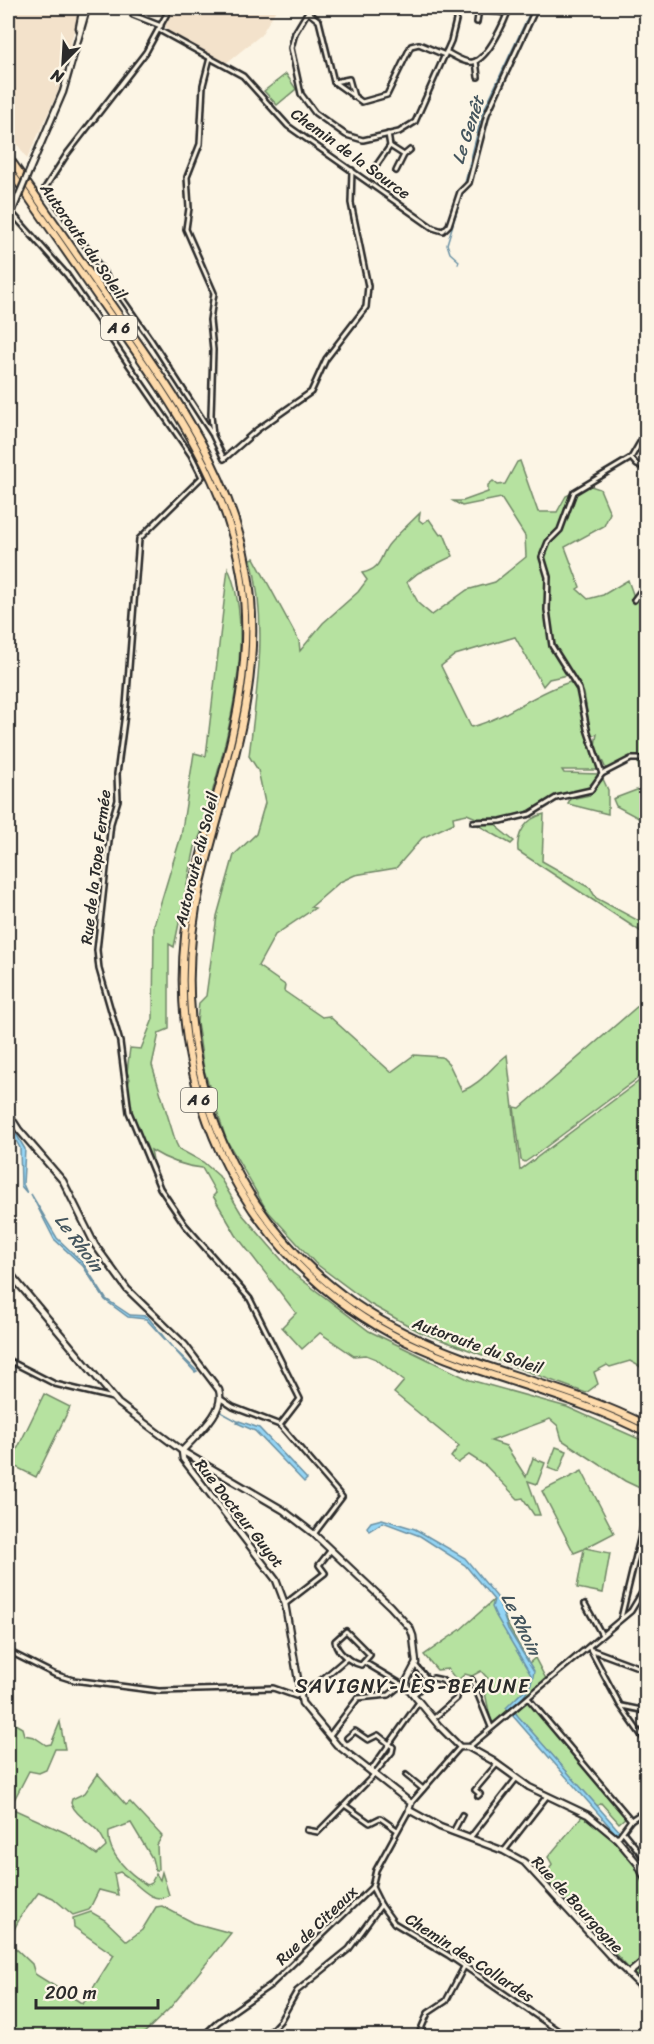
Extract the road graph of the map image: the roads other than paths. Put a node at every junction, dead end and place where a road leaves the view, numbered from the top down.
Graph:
1 (82, 8) edge
2 (87, 8) edge
3 (137, 8) edge
4 (170, 8) edge
5 (310, 8) edge
6 (459, 8) edge
7 (509, 8) edge
8 (536, 8) edge
9 (479, 9) edge
10 (308, 12) junction
11 (508, 13) junction
12 (477, 22) dead end
13 (160, 28) junction
14 (80, 34) junction
15 (445, 53) junction
16 (210, 58) junction
17 (476, 61) junction
18 (478, 77) dead end
19 (334, 82) junction
20 (354, 98) junction
21 (388, 134) junction
22 (390, 146) junction
23 (410, 150) dead end
24 (404, 155) junction
25 (8, 156) edge
26 (376, 166) dead end
27 (8, 168) edge
28 (352, 171) junction
29 (396, 171) dead end
30 (12, 212) junction
31 (8, 222) edge
32 (646, 432) edge
33 (213, 436) junction
34 (631, 458) junction
35 (646, 467) edge
36 (646, 584) edge
37 (634, 600) dead end
38 (646, 759) edge
39 (602, 774) junction
40 (473, 822) dead end
41 (8, 1113) edge
42 (8, 1271) edge
43 (8, 1360) edge
44 (113, 1398) junction
45 (221, 1399) junction
46 (280, 1425) junction
47 (646, 1425) edge
48 (646, 1433) edge
49 (182, 1451) junction
50 (646, 1514) edge
51 (314, 1534) junction
52 (331, 1551) junction
53 (646, 1586) edge
54 (285, 1604) junction
55 (585, 1604) dead end
56 (621, 1619) junction
57 (602, 1635) junction
58 (590, 1648) junction
59 (8, 1651) edge
60 (347, 1658) junction
61 (364, 1662) junction
62 (415, 1665) junction
63 (646, 1670) edge
64 (429, 1682) junction
65 (404, 1684) junction
66 (413, 1695) junction
67 (457, 1695) junction
68 (300, 1696) junction
69 (528, 1698) junction
70 (419, 1702) junction
71 (620, 1705) junction
72 (646, 1711) edge
73 (433, 1719) junction
74 (491, 1727) junction
75 (328, 1737) junction
76 (347, 1738) dead end
77 (646, 1742) edge
78 (389, 1744) junction
79 (460, 1747) junction
80 (468, 1748) junction
81 (497, 1764) junction
82 (373, 1771) junction
83 (406, 1775) dead end
84 (516, 1779) junction
85 (423, 1789) junction
86 (548, 1795) junction
87 (478, 1796) dead end
88 (411, 1803) junction
89 (345, 1806) junction
90 (409, 1810) junction
91 (646, 1810) edge
92 (462, 1815) dead end
93 (631, 1820) junction
94 (307, 1830) dead end
95 (397, 1830) junction
96 (453, 1832) junction
97 (623, 1834) junction
98 (470, 1838) junction
99 (618, 1838) junction
100 (504, 1851) junction
101 (646, 1860) edge
102 (646, 1881) edge
103 (372, 1887) junction
104 (381, 1905) junction
105 (646, 1959) edge
106 (464, 1967) junction
107 (628, 1974) junction
108 (646, 1991) edge
109 (202, 2037) edge
110 (266, 2037) edge
111 (418, 2037) edge
112 (566, 2037) edge

1 - 14 street
2 - 14 street
3 - 13 street, Chemin de la Source
4 - 13 street
5 - 10 street
6 - 15 street
7 - 11 street
8 - 28 street, Chemin de la Source
9 - 11 street
9 - 12 street
10 - 19 street
10 - 21 street
11 - 17 street
13 - 16 street, Chemin de la Source
13 - 33 street
14 - 30 street, bridge
15 - 17 street
15 - 20 street
15 - 21 street
16 - 28 street, Chemin de la Source
16 - 33 street
17 - 18 street
19 - 20 street
19 - 20 street
21 - 22 street
22 - 24 street
22 - 26 street
23 - 24 street
24 - 29 street
25 - 47 highway, Autoroute du Soleil / A 6
27 - 48 highway, Autoroute du Soleil / A 6
28 - 33 street
30 - 31 street
30 - 46 street, Rue de la Tope Fermée
32 - 34 street
34 - 35 street
34 - 39 street
36 - 37 street
38 - 39 street
39 - 40 street
41 - 45 street
42 - 44 street
43 - 44 street
44 - 49 street
45 - 46 street
45 - 49 street
46 - 51 street
49 - 51 street
49 - 54 street, Rue Docteur Guyot
50 - 56 street
51 - 52 street
52 - 54 street
52 - 62 street
53 - 56 street
54 - 68 street, Rue Docteur Guyot
55 - 57 street
56 - 57 street
57 - 58 street
58 - 63 street
58 - 69 street
58 - 71 street
59 - 68 street
60 - 61 street
60 - 61 street
60 - 68 street
61 - 65 street
62 - 64 street
62 - 65 street
64 - 66 street
64 - 67 street
65 - 66 street
65 - 75 street
66 - 70 street
67 - 73 street
67 - 74 street
68 - 75 street
69 - 74 street
69 - 93 street
70 - 73 street
70 - 78 street
71 - 72 street
71 - 77 street
73 - 79 street
74 - 80 street
75 - 82 street
76 - 78 street
78 - 82 street
78 - 82 street
79 - 80 street
79 - 85 street
80 - 81 street
81 - 84 street
81 - 87 street
82 - 88 street
82 - 89 street
83 - 85 street
84 - 86 street
84 - 98 street
85 - 88 street
86 - 99 street
86 - 100 street
88 - 90 street, Rue de Citeaux
89 - 94 street
89 - 95 street
90 - 95 street, Rue de Citeaux
90 - 96 street, Rue de Bourgogne
91 - 93 street
92 - 96 street
93 - 97 street
95 - 103 street, Rue de Citeaux
96 - 98 street, Rue de Bourgogne
97 - 99 street
97 - 101 street
98 - 100 street, Rue de Bourgogne
99 - 102 street
100 - 107 street, Rue de Bourgogne
103 - 104 street, Chemin des Collardes
103 - 109 street, Rue de Citeaux
104 - 106 street, Chemin des Collardes
104 - 110 street
105 - 107 street
106 - 111 street
106 - 112 street, Chemin des Collardes
107 - 108 street, Rue de Bourgogne

